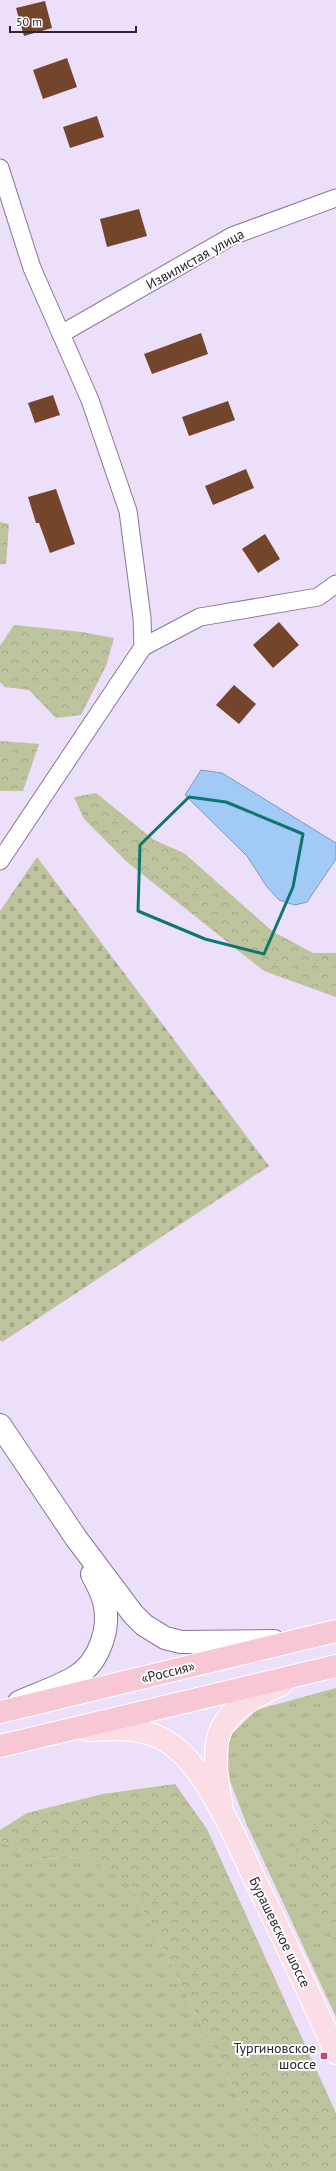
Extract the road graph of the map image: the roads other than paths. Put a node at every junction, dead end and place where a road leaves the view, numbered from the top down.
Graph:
1 (0, 168) edge
2 (336, 198) edge
3 (61, 334) junction
4 (336, 584) edge
5 (143, 646) junction
6 (0, 861) edge
7 (0, 1425) edge
8 (76, 1538) junction
9 (336, 1631) edge
10 (300, 1640) junction
11 (336, 1666) edge
12 (308, 1673) junction
13 (0, 1711) edge
14 (66, 1730) junction
15 (0, 1746) edge
16 (223, 1813) junction
17 (336, 2053) edge

1 - 3 street
2 - 3 street, Извилистая улица
3 - 5 street
4 - 5 street
5 - 6 street
7 - 8 main road
8 - 10 main road
8 - 13 main road
9 - 10 highway, «Россия»
10 - 13 highway, «Россия»
11 - 12 highway
12 - 14 highway
12 - 16 main road, Бурашевское шоссе
14 - 15 highway
14 - 16 main road, Бурашевское шоссе
16 - 17 main road, Бурашевское шоссе

